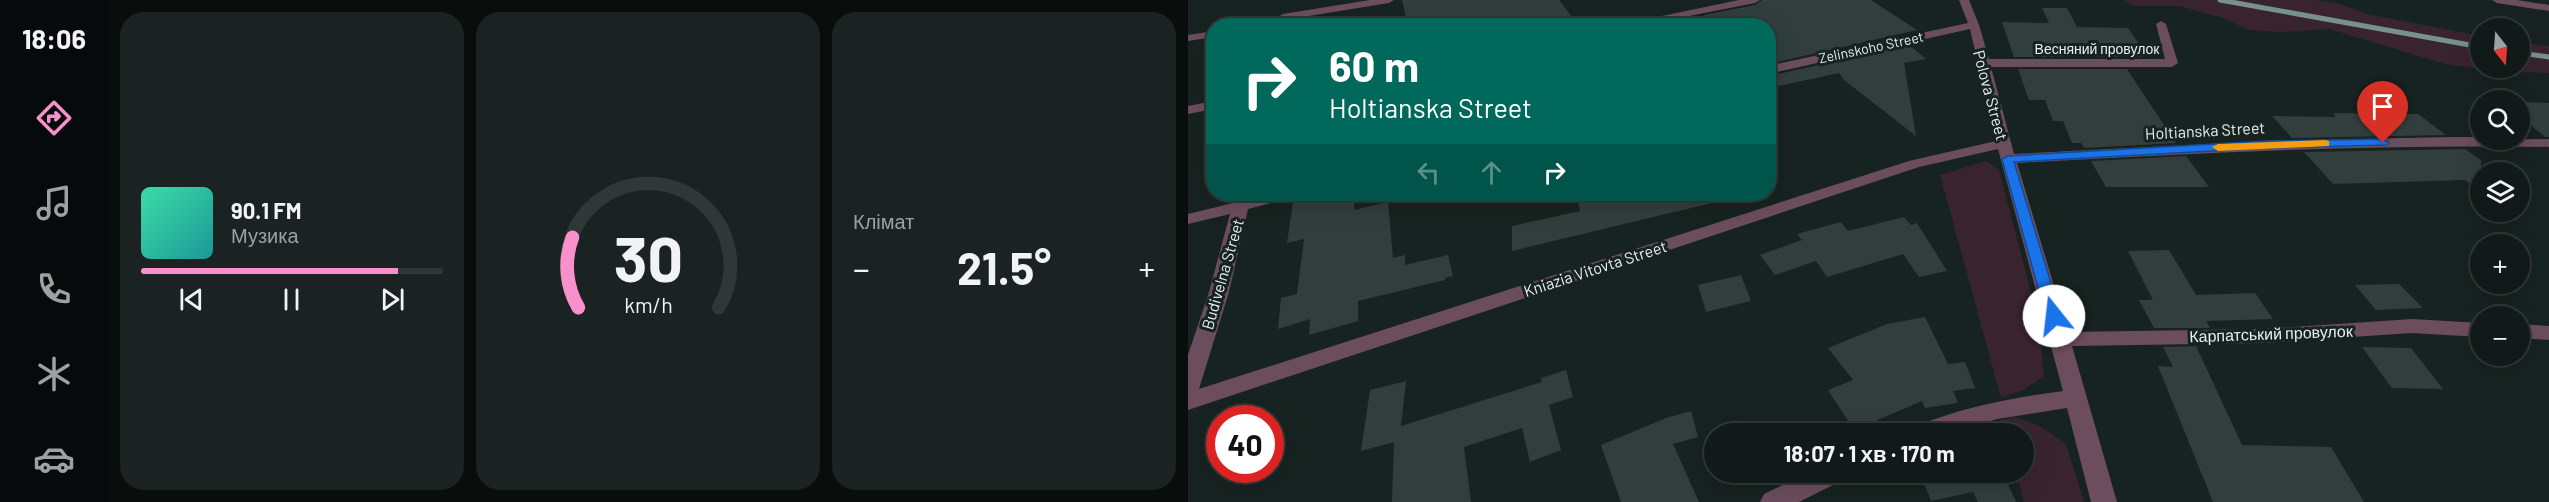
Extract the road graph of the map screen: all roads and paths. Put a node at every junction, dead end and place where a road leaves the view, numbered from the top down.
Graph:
1 (1389, 0) edge
2 (1755, 0) edge
3 (1964, 0) edge
4 (2497, 0) edge
5 (2549, 8) edge
6 (1283, 18) edge
7 (1661, 18) edge
8 (2161, 24) dead end
9 (1974, 25) junction
10 (1206, 35) edge
11 (1188, 38) edge
12 (1982, 63) junction
13 (1776, 68) edge
14 (1206, 107) edge
15 (1188, 110) edge
16 (2549, 143) edge
17 (2006, 152) junction
18 (1239, 201) edge
19 (1242, 201) edge
20 (1188, 219) edge
21 (2470, 329) edge
22 (2530, 332) edge
23 (2549, 333) edge
24 (2060, 339) junction
25 (1188, 388) edge
26 (2075, 398) junction
27 (1188, 401) edge
28 (1948, 423) edge
29 (1813, 483) edge
30 (1773, 502) edge
31 (2104, 502) edge

1 - 6 street
2 - 7 street
3 - 9 street, Polova Street
4 - 5 street
8 - 12 street, Весняний провулок
9 - 12 street, Polova Street
9 - 13 street, Zelinskoho Street
10 - 11 street
12 - 17 street, Polova Street
14 - 15 street
16 - 17 street, Holtianska Street
17 - 24 street, Polova Street
17 - 27 street, Kniazia Vitovta Street
18 - 20 street
19 - 25 street, Budivelna Street
21 - 24 street, Карпатський провулок
22 - 23 street
24 - 26 street, Polova Street
26 - 28 street
26 - 31 street, Polova Street
29 - 30 street

